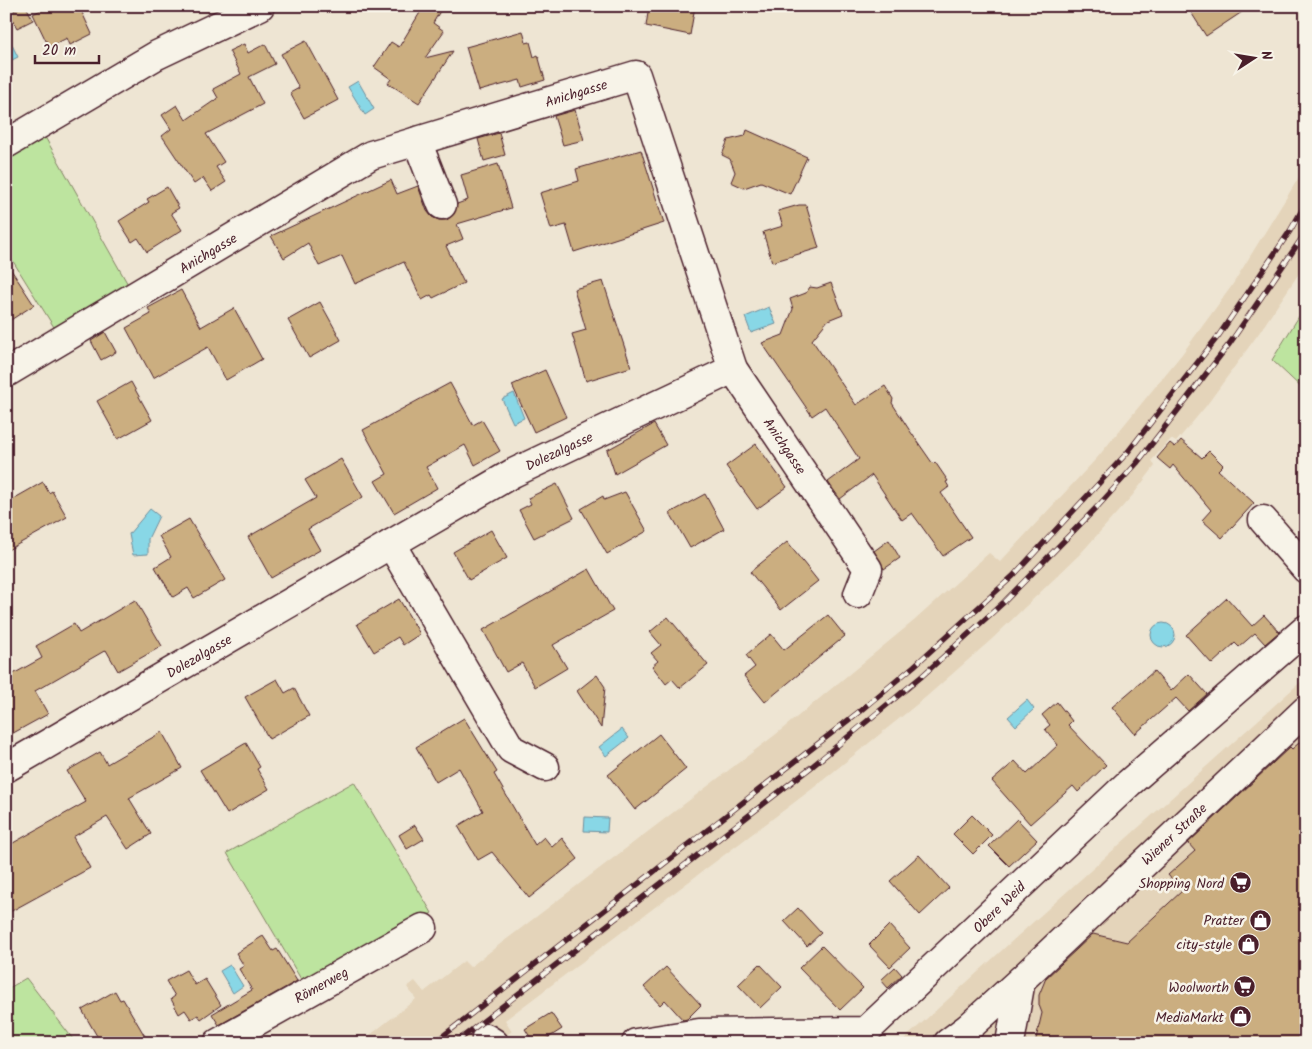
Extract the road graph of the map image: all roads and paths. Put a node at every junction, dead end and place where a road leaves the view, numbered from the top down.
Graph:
1 (260, 6) edge
2 (417, 141) junction
3 (6, 144) edge
4 (442, 205) dead end
5 (733, 369) junction
6 (6, 373) edge
7 (1263, 520) dead end
8 (391, 544) junction
9 (1306, 569) edge
10 (858, 594) dead end
11 (1306, 629) edge
12 (1306, 710) edge
13 (545, 767) dead end
14 (6, 768) edge
15 (423, 928) dead end
16 (1021, 980) junction
17 (218, 1043) edge
18 (636, 1043) edge
19 (948, 1043) edge
20 (1010, 1043) edge

1 - 3 street
2 - 4 street
2 - 5 street, Anichgasse
2 - 6 street, Anichgasse
5 - 8 street, Dolezalgasse
5 - 10 street, Anichgasse
7 - 9 street
8 - 13 street
8 - 14 street, Dolezalgasse
11 - 18 street, Obere Weid
12 - 16 street, Wiener Straße
15 - 17 street, Römerweg
16 - 19 street, Wiener Straße
16 - 20 street

